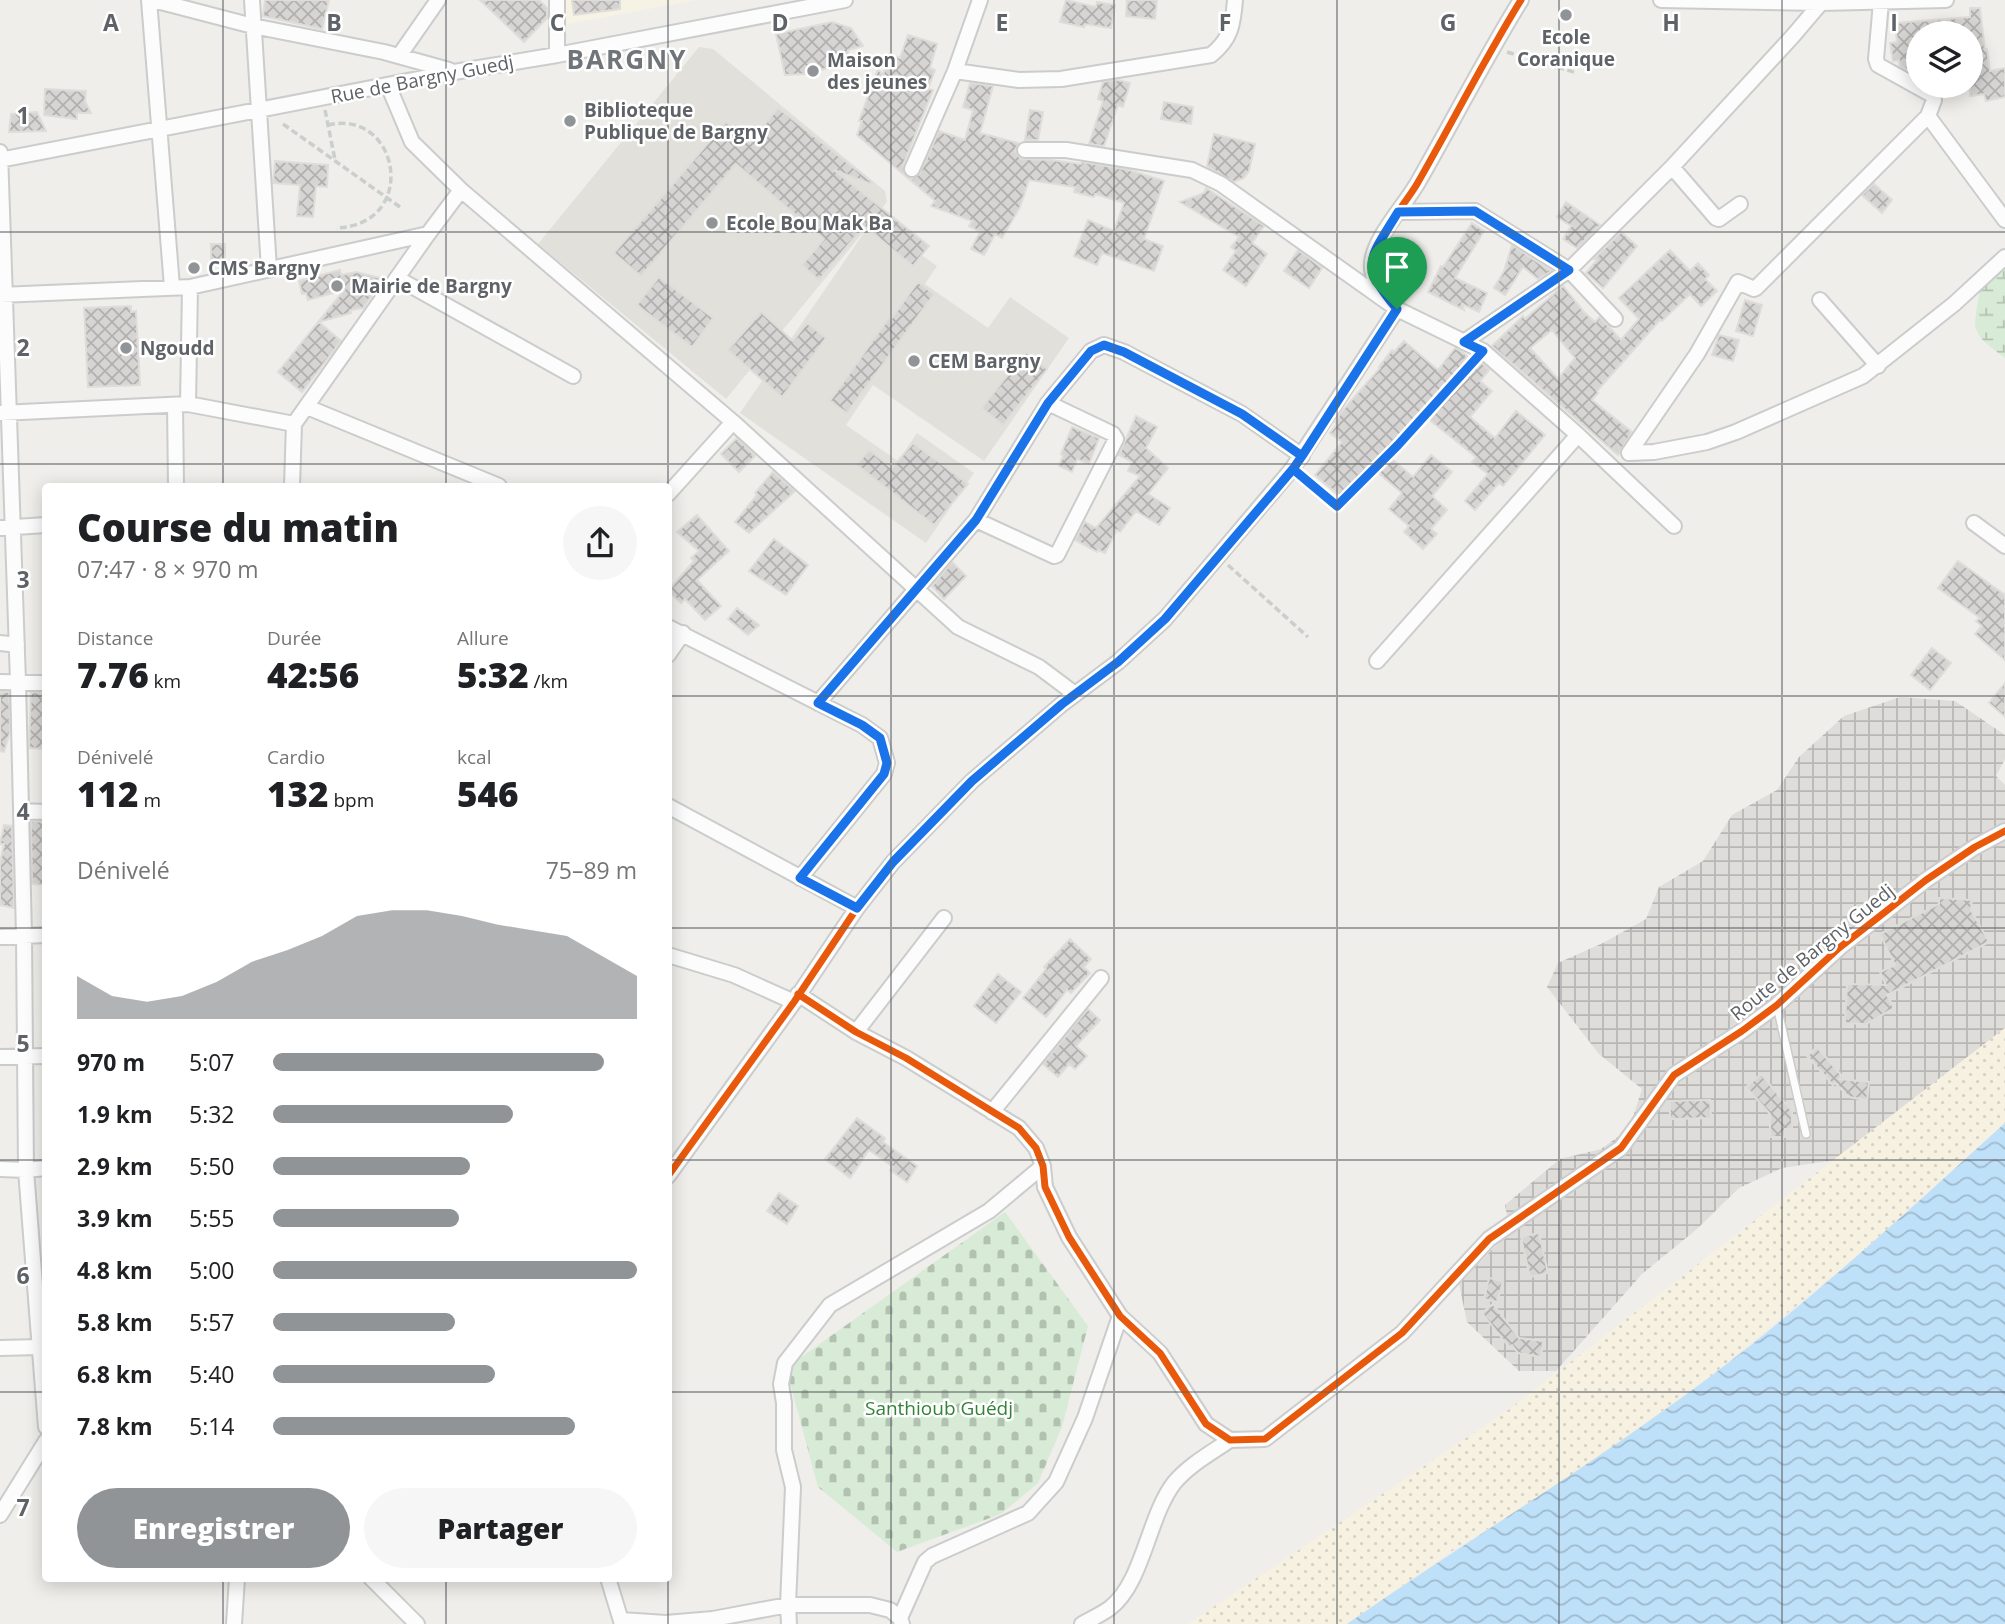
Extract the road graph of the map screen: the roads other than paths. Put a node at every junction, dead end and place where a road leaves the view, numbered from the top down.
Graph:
1 (151, 0) edge
2 (252, 0) edge
3 (438, 0) edge
4 (557, 0) edge
5 (845, 0) edge
6 (980, 0) edge
7 (1235, 0) edge
8 (1521, 0) edge
9 (1661, 0) edge
10 (1939, 0) edge
11 (1946, 0) edge
12 (1848, 1) edge
13 (1881, 2) junction
14 (1821, 3) junction
15 (253, 26) junction
16 (557, 55) junction
17 (399, 56) junction
18 (955, 71) junction
19 (454, 72) junction
20 (388, 85) junction
21 (259, 110) junction
22 (1928, 116) junction
23 (159, 129) junction
24 (1025, 150) dead end
25 (0, 152) edge
26 (0, 160) edge
27 (1672, 167) junction
28 (912, 169) dead end
29 (461, 190) junction
30 (1740, 204) dead end
31 (1398, 212) junction
32 (2005, 220) edge
33 (428, 234) junction
34 (2005, 257) edge
35 (269, 269) junction
36 (1569, 270) junction
37 (397, 278) junction
38 (172, 287) junction
39 (190, 287) junction
40 (3, 295) edge
41 (1820, 300) dead end
42 (1397, 309) junction
43 (1615, 319) dead end
44 (1464, 342) junction
45 (1878, 366) junction
46 (573, 376) dead end
47 (1048, 403) junction
48 (181, 404) junction
49 (307, 407) junction
50 (5, 413) edge
51 (733, 422) junction
52 (294, 424) junction
53 (1578, 435) junction
54 (1302, 456) junction
55 (176, 483) edge
56 (292, 483) edge
57 (492, 483) edge
58 (672, 490) edge
59 (976, 520) junction
60 (1974, 523) dead end
61 (42, 526) edge
62 (1674, 526) dead end
63 (6, 527) edge
64 (2005, 546) edge
65 (916, 590) junction
66 (672, 630) edge
67 (683, 634) junction
68 (0, 643) edge
69 (17, 645) junction
70 (672, 650) edge
71 (1377, 661) dead end
72 (0, 682) edge
73 (18, 682) junction
74 (42, 683) edge
75 (1075, 694) junction
76 (818, 703) junction
77 (672, 808) edge
78 (21, 811) junction
79 (42, 812) edge
80 (2005, 831) edge
81 (800, 878) junction
82 (857, 908) junction
83 (944, 918) dead end
84 (42, 935) edge
85 (24, 936) junction
86 (0, 937) edge
87 (672, 959) edge
88 (1101, 978) dead end
89 (796, 998) junction
90 (1777, 1006) junction
91 (856, 1032) junction
92 (0, 1056) edge
93 (42, 1056) edge
94 (26, 1057) junction
95 (992, 1112) junction
96 (1805, 1134) dead end
97 (1043, 1166) junction
98 (42, 1168) edge
99 (0, 1169) edge
100 (26, 1170) junction
101 (672, 1170) edge
102 (1120, 1315) junction
103 (41, 1337) edge
104 (0, 1348) edge
105 (42, 1355) edge
106 (1230, 1440) junction
107 (42, 1448) edge
108 (0, 1516) edge
109 (237, 1582) edge
110 (377, 1582) edge
111 (609, 1582) edge
112 (788, 1605) junction
113 (901, 1621) edge
114 (622, 1622) edge
115 (234, 1624) edge
116 (417, 1624) edge
117 (789, 1624) edge
118 (1082, 1624) edge

1 - 15 street
1 - 23 street
2 - 15 street
3 - 17 street
4 - 16 street
5 - 16 street, Rue de Bargny Guedj
6 - 18 street
7 - 18 street
8 - 31 street
9 - 14 street
10 - 11 street
10 - 13 street
12 - 13 street
12 - 14 street
13 - 22 street
14 - 27 street
15 - 17 street
15 - 21 street
16 - 19 street, Rue de Bargny Guedj
17 - 19 street
18 - 28 street
19 - 20 street, Rue de Bargny Guedj
20 - 21 street, Rue de Bargny Guedj
20 - 29 street
21 - 23 street, Rue de Bargny Guedj
21 - 35 street
22 - 32 street
22 - 45 street
23 - 26 street, Rue de Bargny Guedj
23 - 38 street
24 - 42 street
25 - 26 street
26 - 40 street
27 - 30 street
27 - 36 street
29 - 33 street
29 - 51 street
31 - 36 street
31 - 42 street
33 - 35 street
33 - 37 street
34 - 45 street
35 - 39 street
36 - 43 street
36 - 44 street
37 - 46 street
37 - 49 street
38 - 39 street
38 - 40 street
39 - 48 street
40 - 50 street
41 - 45 street
42 - 44 street
42 - 54 street
44 - 53 street
47 - 54 street
47 - 59 street
47 - 59 street
48 - 50 street
48 - 52 street
48 - 55 street
49 - 52 street
49 - 57 street
50 - 63 street
51 - 58 street
51 - 65 street
52 - 56 street
53 - 62 street
53 - 71 street
54 - 75 street
59 - 65 street
60 - 64 street
61 - 63 street
63 - 69 street
65 - 75 street
65 - 76 street
66 - 67 street
67 - 70 street
67 - 76 street
68 - 69 street
69 - 73 street
72 - 73 street
73 - 74 street
73 - 78 street
75 - 82 street
76 - 81 street
77 - 81 street
78 - 79 street
78 - 85 street
80 - 90 street, Route de Bargny Guedj
81 - 82 street
82 - 89 street
83 - 91 street
84 - 85 street
85 - 86 street
85 - 94 street
87 - 89 street
88 - 95 street
89 - 91 street
89 - 101 street
90 - 96 lane
90 - 106 street, Route de Bargny Guedj
91 - 95 street
92 - 94 street
93 - 94 street
94 - 100 street
95 - 97 street
97 - 102 street
97 - 112 street
98 - 100 street
99 - 100 street
100 - 103 street
102 - 106 street
102 - 113 street
103 - 104 street
103 - 105 street
106 - 118 street
107 - 108 street
109 - 115 street
110 - 116 street
111 - 114 street
112 - 113 street
112 - 114 street
112 - 117 street

